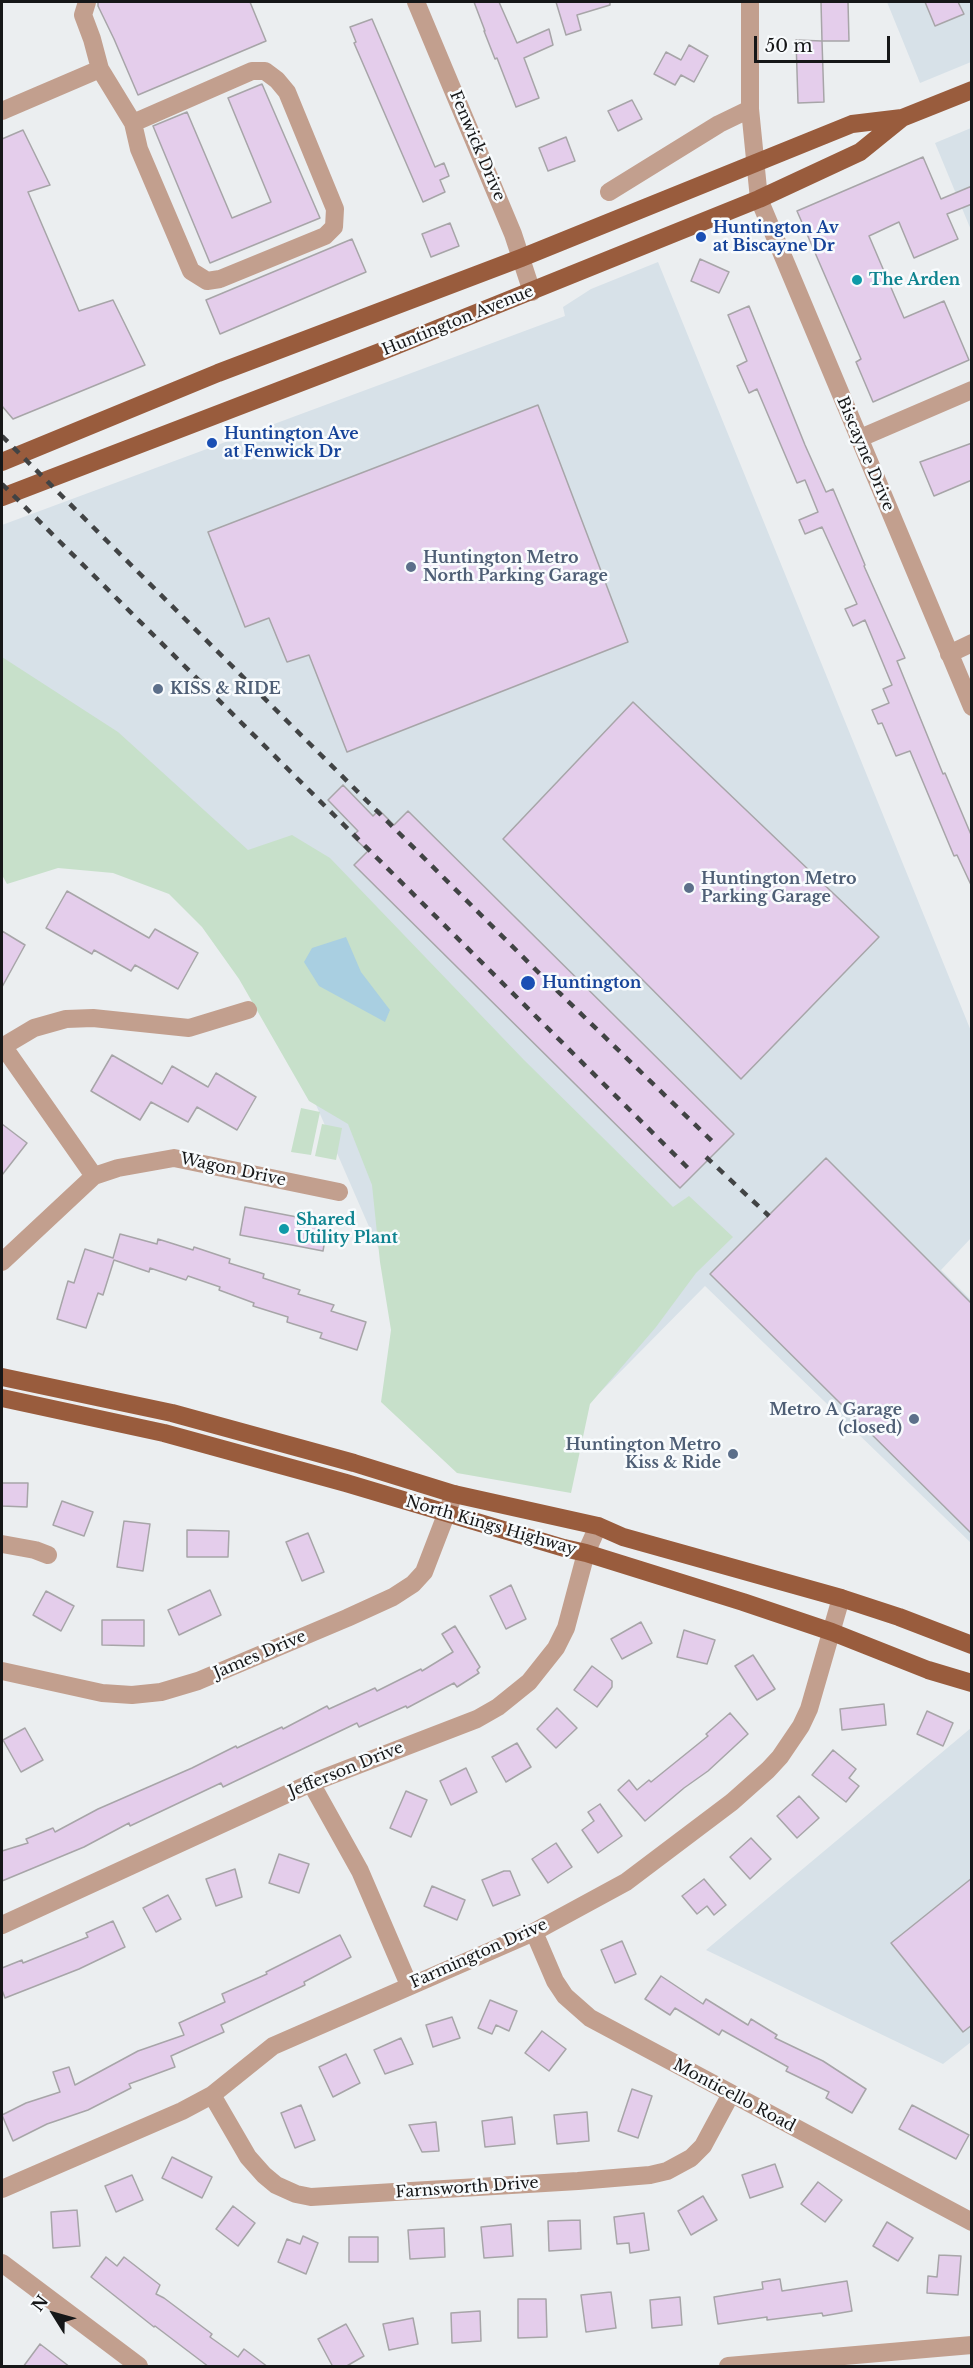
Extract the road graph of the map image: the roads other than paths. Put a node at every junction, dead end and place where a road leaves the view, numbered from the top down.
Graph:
1 (87, 2) edge
2 (416, 2) edge
3 (750, 2) edge
4 (100, 69) junction
5 (972, 90) edge
6 (750, 109) junction
7 (2, 111) edge
8 (902, 118) junction
9 (133, 123) junction
10 (756, 165) junction
11 (609, 192) dead end
12 (759, 200) junction
13 (521, 258) junction
14 (532, 292) junction
15 (972, 390) edge
16 (858, 440) junction
17 (2, 462) edge
18 (2, 497) edge
19 (972, 643) edge
20 (949, 654) junction
21 (972, 707) edge
22 (248, 1010) dead end
23 (2, 1047) edge
24 (94, 1176) junction
25 (339, 1192) dead end
26 (2, 1262) edge
27 (2, 1377) edge
28 (2, 1398) edge
29 (454, 1494) junction
30 (446, 1514) junction
31 (598, 1526) junction
32 (2, 1544) edge
33 (586, 1553) junction
34 (48, 1555) dead end
35 (841, 1598) junction
36 (832, 1632) junction
37 (972, 1645) edge
38 (2, 1671) edge
39 (972, 1683) edge
40 (311, 1783) junction
41 (2, 1925) edge
42 (534, 1932) junction
43 (409, 1985) junction
44 (731, 2094) junction
45 (213, 2095) junction
46 (2, 2189) edge
47 (972, 2222) edge
48 (2, 2263) edge
49 (972, 2345) edge
50 (139, 2367) edge
51 (728, 2367) edge

1 - 4 street
2 - 13 street, Fenwick Drive
3 - 6 street, Biscayne Drive
4 - 7 street
4 - 9 street
5 - 8 main road, Huntington Avenue
6 - 10 street, Biscayne Drive
6 - 11 street
8 - 10 main road, Huntington Avenue
8 - 12 main road, Huntington Avenue
9 - 9 street
10 - 12 street, Biscayne Drive
10 - 13 main road, Huntington Avenue
12 - 14 main road, Huntington Avenue
12 - 16 street, Biscayne Drive
13 - 14 street, Fenwick Drive
13 - 17 main road, Huntington Avenue
14 - 18 main road, Huntington Avenue
15 - 16 street
16 - 20 street, Biscayne Drive
19 - 20 street
20 - 21 street, Biscayne Drive
22 - 23 street
23 - 24 street
24 - 25 street, Wagon Drive
24 - 26 street, Wagon Drive
27 - 29 main road, North Kings Highway
28 - 30 main road, North Kings Highway
29 - 30 street, James Drive
29 - 31 main road, North Kings Highway
30 - 33 main road, North Kings Highway
30 - 38 street, James Drive
31 - 33 street, Jefferson Drive
31 - 35 main road, North Kings Highway
32 - 34 street
33 - 36 main road, North Kings Highway
33 - 40 street, Jefferson Drive
35 - 36 street, Farmington Drive
35 - 37 main road, North Kings Highway
36 - 39 main road, North Kings Highway
36 - 42 street, Farmington Drive
40 - 41 street, Jefferson Drive
40 - 43 street
42 - 43 street, Farmington Drive
42 - 44 street, Monticello Road
43 - 45 street, Farmington Drive
44 - 45 street, Farnsworth Drive
44 - 47 street, Monticello Road
45 - 46 street, Farmington Drive
48 - 50 street
49 - 51 street

